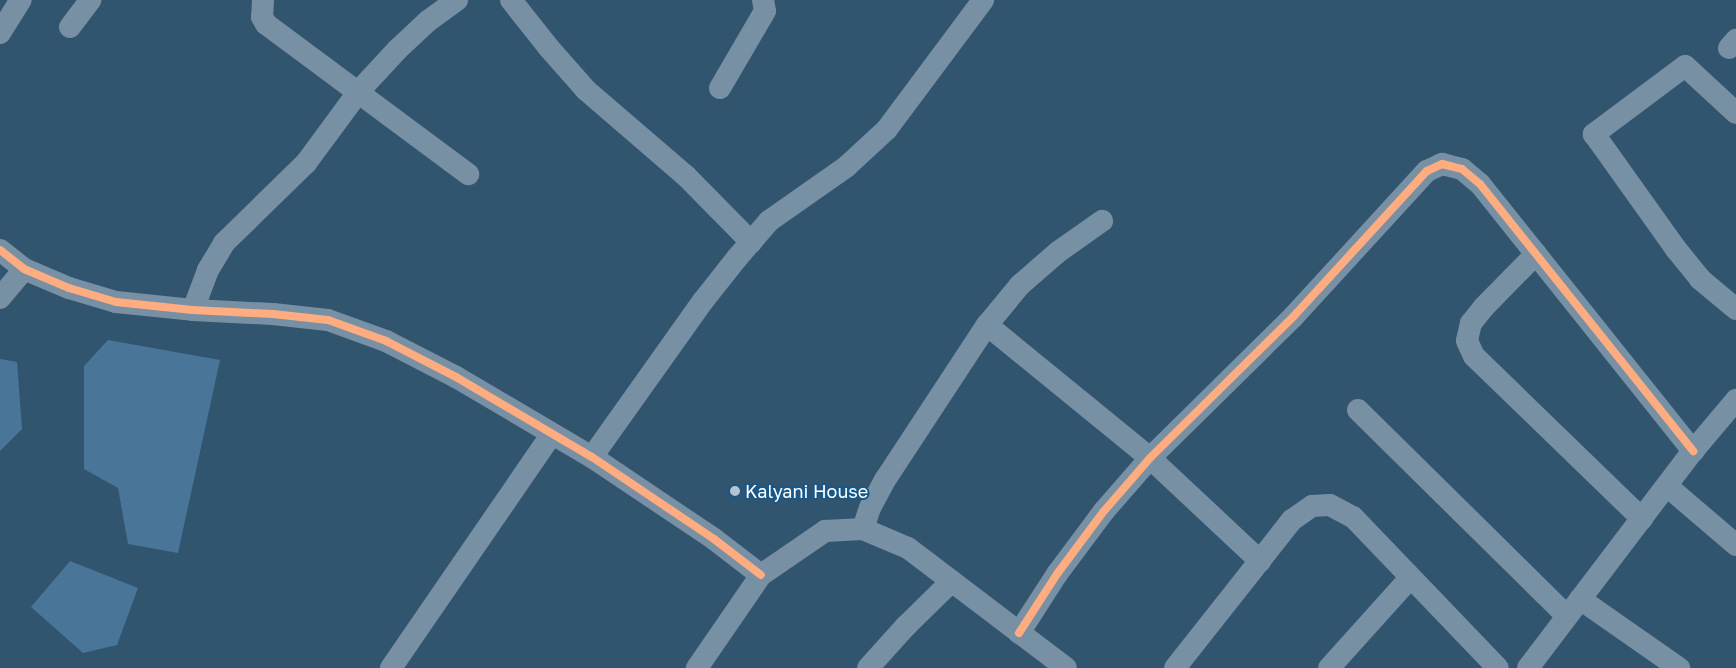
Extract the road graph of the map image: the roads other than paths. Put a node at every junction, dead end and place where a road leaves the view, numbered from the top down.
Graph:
1 (21, 0) edge
2 (90, 0) edge
3 (263, 0) edge
4 (457, 0) edge
5 (510, 0) edge
6 (763, 0) edge
7 (983, 0) edge
8 (70, 27) dead end
9 (0, 33) edge
10 (720, 88) dead end
11 (359, 91) junction
12 (1736, 112) edge
13 (468, 174) dead end
14 (1102, 221) dead end
15 (751, 242) junction
16 (0, 250) edge
17 (1536, 254) junction
18 (24, 270) junction
19 (0, 298) edge
20 (193, 310) junction
21 (1736, 310) edge
22 (987, 325) junction
23 (1736, 400) edge
24 (1358, 410) dead end
25 (552, 435) junction
26 (1693, 451) junction
27 (592, 457) junction
28 (1150, 458) junction
29 (1667, 486) junction
30 (1642, 519) junction
31 (863, 529) junction
32 (1736, 545) edge
33 (1260, 561) junction
34 (761, 575) junction
35 (1410, 578) junction
36 (952, 582) junction
37 (1574, 608) junction
38 (1019, 632) junction
39 (391, 668) edge
40 (697, 668) edge
41 (868, 668) edge
42 (1066, 668) edge
43 (1175, 668) edge
44 (1329, 668) edge
45 (1498, 668) edge
46 (1528, 668) edge
47 (1679, 668) edge

1 - 9 street
2 - 8 street
3 - 11 street
4 - 11 street
5 - 15 street
6 - 10 street
7 - 15 street
11 - 13 street
11 - 20 street
12 - 21 street
14 - 22 street
15 - 27 street
16 - 18 street
17 - 26 street
17 - 28 street
17 - 30 street
18 - 19 street
18 - 20 street
20 - 25 street
22 - 28 street
22 - 31 street
23 - 26 street
24 - 37 street
25 - 27 street
25 - 39 street
26 - 29 street
27 - 34 street
28 - 33 street
28 - 38 street
29 - 30 street
29 - 32 street
30 - 37 street
31 - 34 street
31 - 36 street
33 - 35 street
33 - 43 street
34 - 40 street
35 - 44 street
35 - 45 street
36 - 38 street
36 - 41 street
37 - 46 street
37 - 47 street
38 - 42 street

